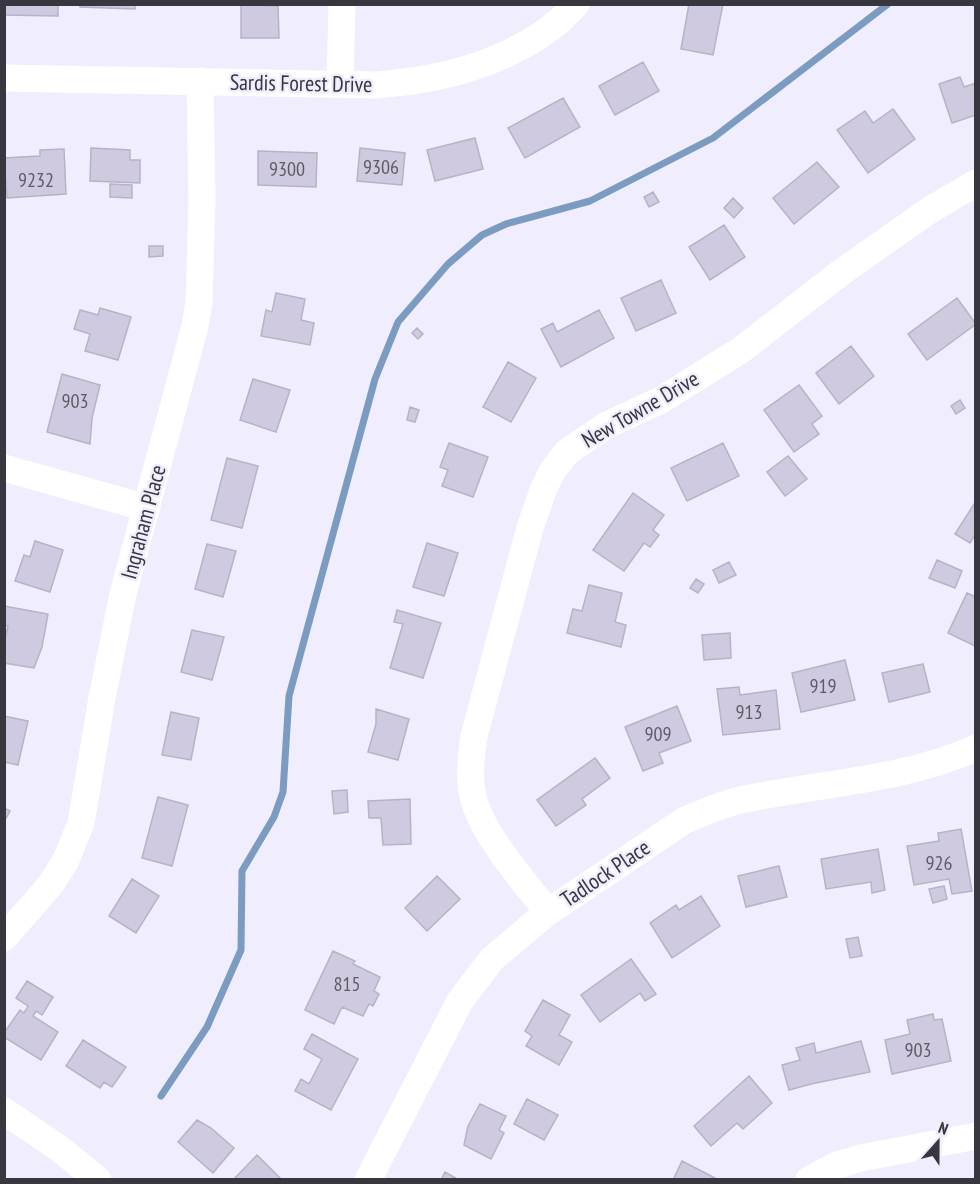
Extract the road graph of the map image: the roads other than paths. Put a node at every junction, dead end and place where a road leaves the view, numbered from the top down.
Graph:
1 (342, 4) edge
2 (576, 4) edge
3 (4, 78) edge
4 (201, 81) junction
5 (340, 84) junction
6 (975, 183) edge
7 (4, 468) edge
8 (147, 508) junction
9 (975, 748) edge
10 (548, 912) junction
11 (4, 938) edge
12 (4, 1111) edge
13 (975, 1136) edge
14 (98, 1179) edge
15 (368, 1179) edge
16 (809, 1179) edge

1 - 5 street
2 - 5 street, Sardis Forest Drive
3 - 4 street, Sardis Forest Drive
4 - 5 street, Sardis Forest Drive
4 - 8 street, Ingraham Place
6 - 10 street, New Towne Drive
7 - 8 street
8 - 11 street, Ingraham Place
9 - 10 street, Tadlock Place
10 - 15 street, Tadlock Place
12 - 14 street
13 - 16 street

